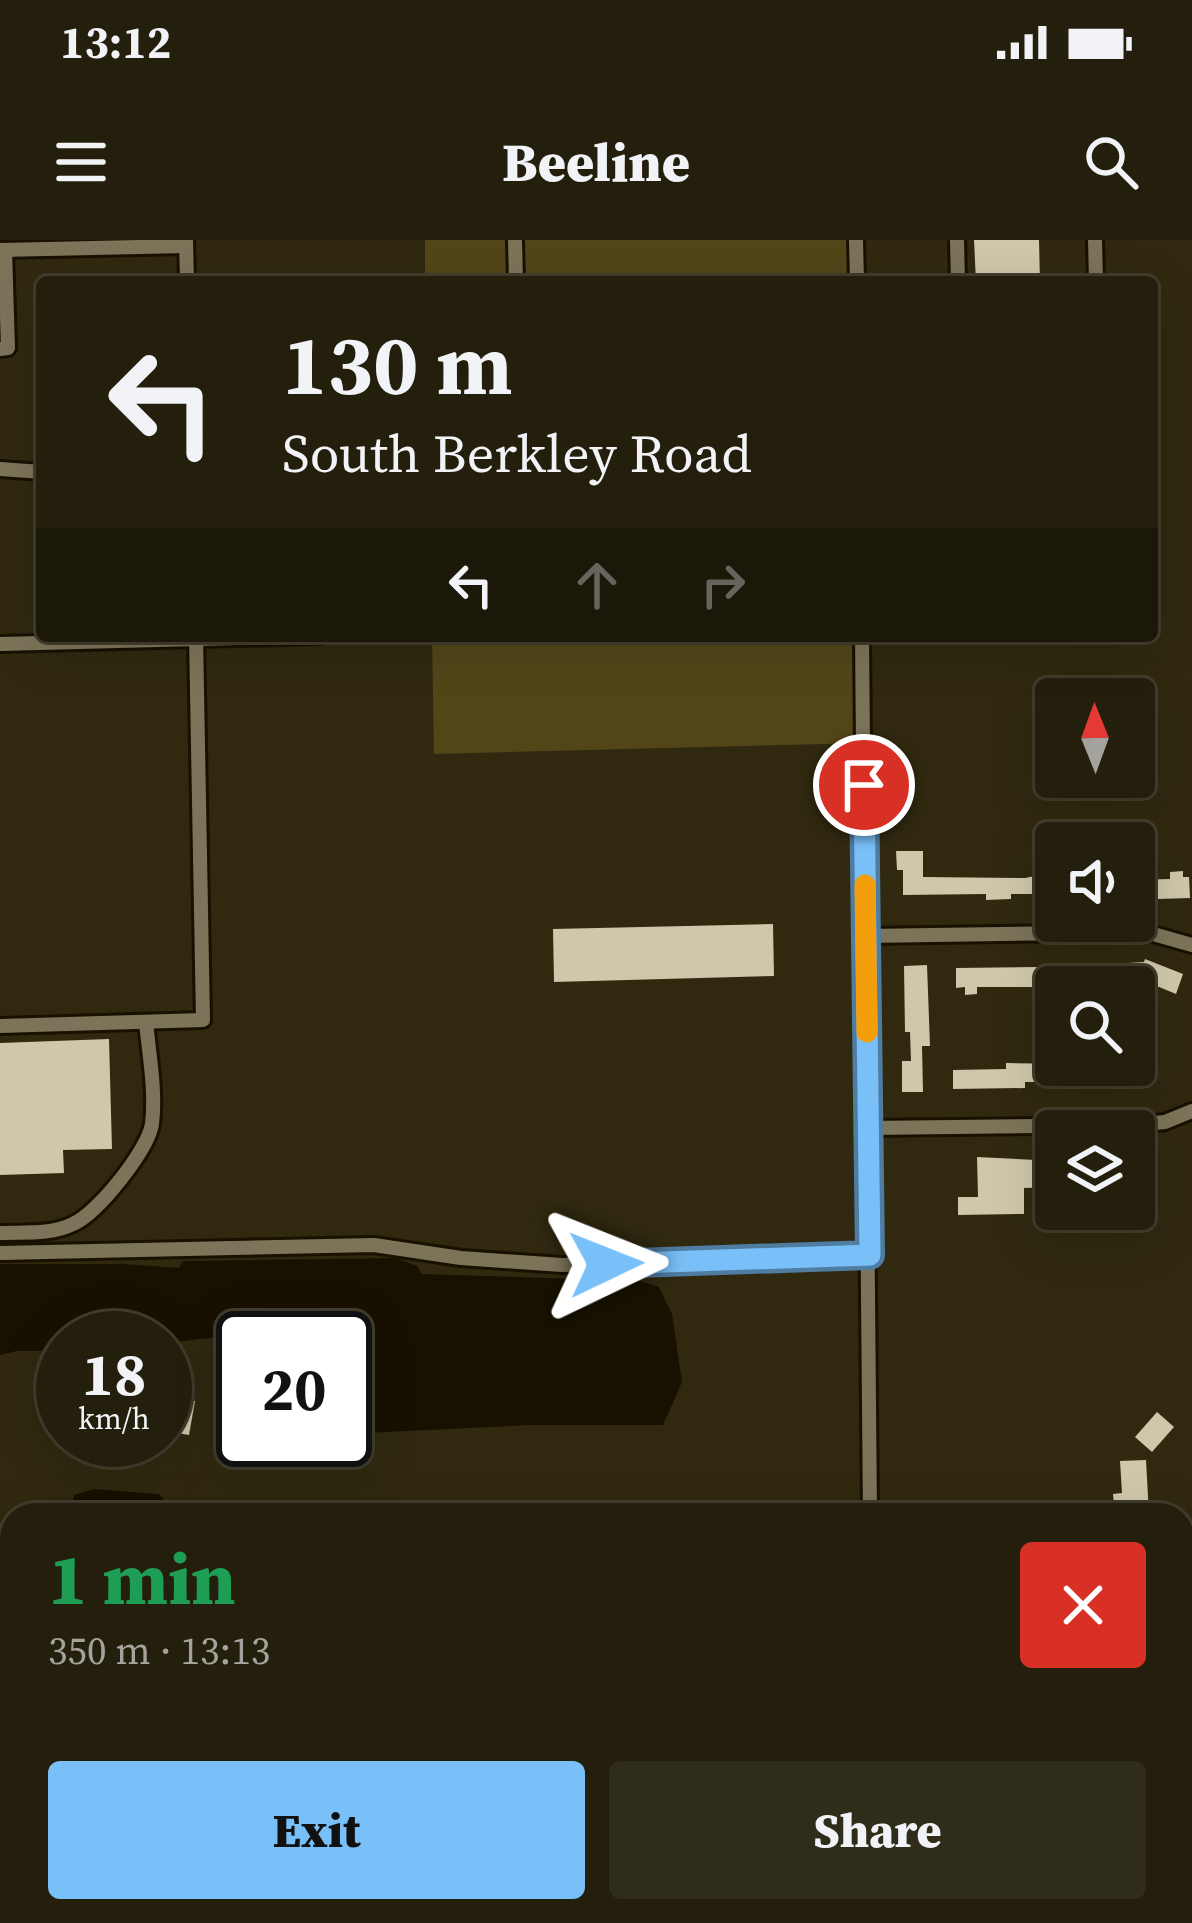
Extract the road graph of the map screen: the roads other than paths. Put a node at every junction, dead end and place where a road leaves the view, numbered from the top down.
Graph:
1 (515, 240) edge
2 (856, 240) edge
3 (957, 240) edge
4 (1095, 240) edge
5 (186, 243) edge
6 (3, 250) edge
7 (187, 276) edge
8 (516, 276) edge
9 (857, 276) edge
10 (958, 276) edge
11 (1096, 276) edge
12 (0, 349) edge
13 (0, 469) edge
14 (36, 472) edge
15 (65, 642) edge
16 (196, 642) edge
17 (862, 642) edge
18 (0, 644) edge
19 (866, 936) junction
20 (1192, 945) edge
21 (146, 1022) junction
22 (0, 1026) edge
23 (1192, 1111) edge
24 (868, 1128) junction
25 (0, 1233) edge
26 (0, 1253) edge
27 (870, 1255) junction
28 (870, 1503) edge

1 - 8 street
2 - 9 street
3 - 10 street
4 - 11 street
5 - 6 street
5 - 7 street
6 - 12 street
13 - 14 street
15 - 18 street
16 - 21 street
17 - 19 street
19 - 20 street
19 - 24 street
21 - 22 street
21 - 25 street
23 - 24 street
24 - 27 street
26 - 27 street
27 - 28 street

